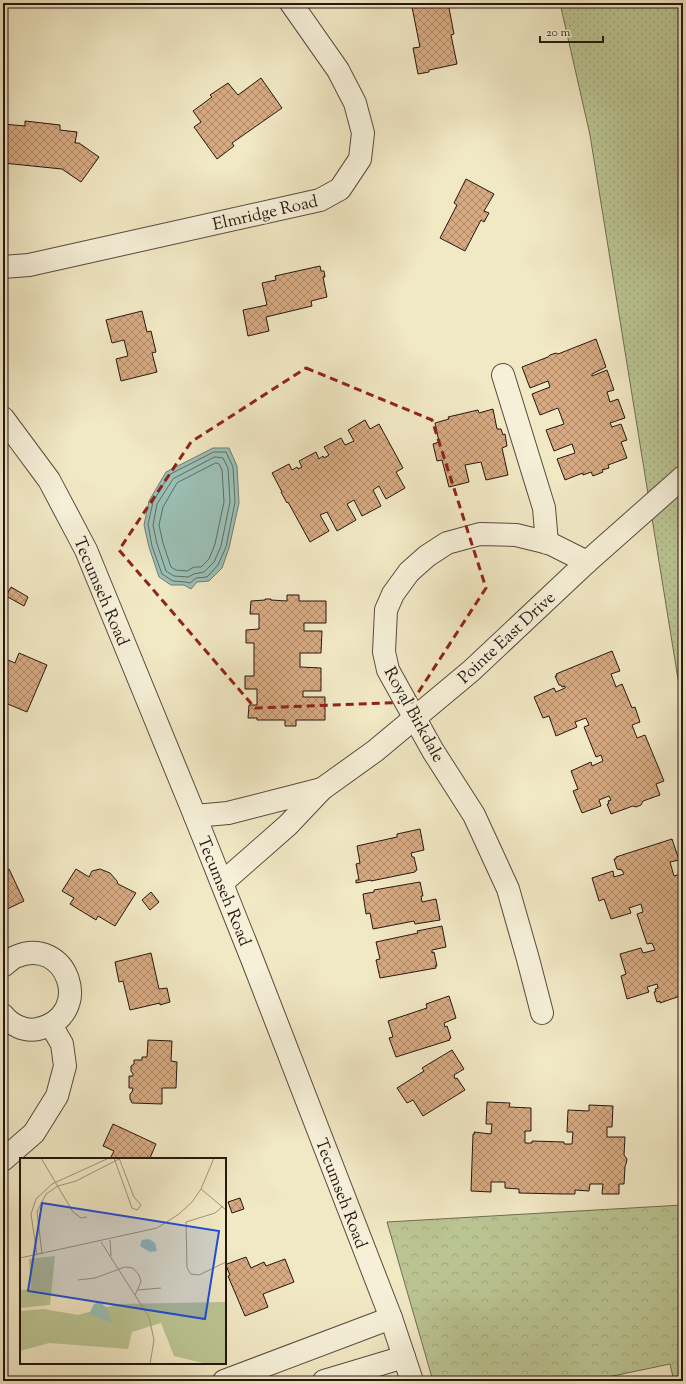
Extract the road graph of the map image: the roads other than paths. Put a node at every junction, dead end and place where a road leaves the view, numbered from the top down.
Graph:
1 (291, 3) edge
2 (3, 267) edge
3 (502, 375) dead end
4 (3, 418) edge
5 (683, 477) edge
6 (547, 543) junction
7 (587, 562) junction
8 (414, 718) junction
9 (322, 789) junction
10 (195, 816) junction
11 (222, 883) junction
12 (3, 966) edge
13 (542, 1013) dead end
14 (3, 1015) edge
15 (51, 1025) junction
16 (3, 1160) edge
17 (391, 1318) junction
18 (404, 1357) junction
19 (224, 1381) edge
20 (324, 1381) edge
21 (412, 1381) edge

1 - 2 street, Elmridge Road
3 - 6 street
4 - 10 street, Tecumseh Road
5 - 7 street, Pointe East Drive
6 - 7 street, Royal Birkdale
6 - 8 street, Royal Birkdale
7 - 8 street, Pointe East Drive
8 - 9 street, Pointe East Drive
8 - 13 street, Royal Birkdale
9 - 10 street, Pointe East Drive
9 - 11 street, Pointe East Drive
10 - 11 street, Tecumseh Road
11 - 17 street, Tecumseh Road
12 - 15 street
14 - 15 street
15 - 16 street
17 - 18 street, Tecumseh Road
17 - 19 street
18 - 20 street
18 - 21 street, Tecumseh Road

